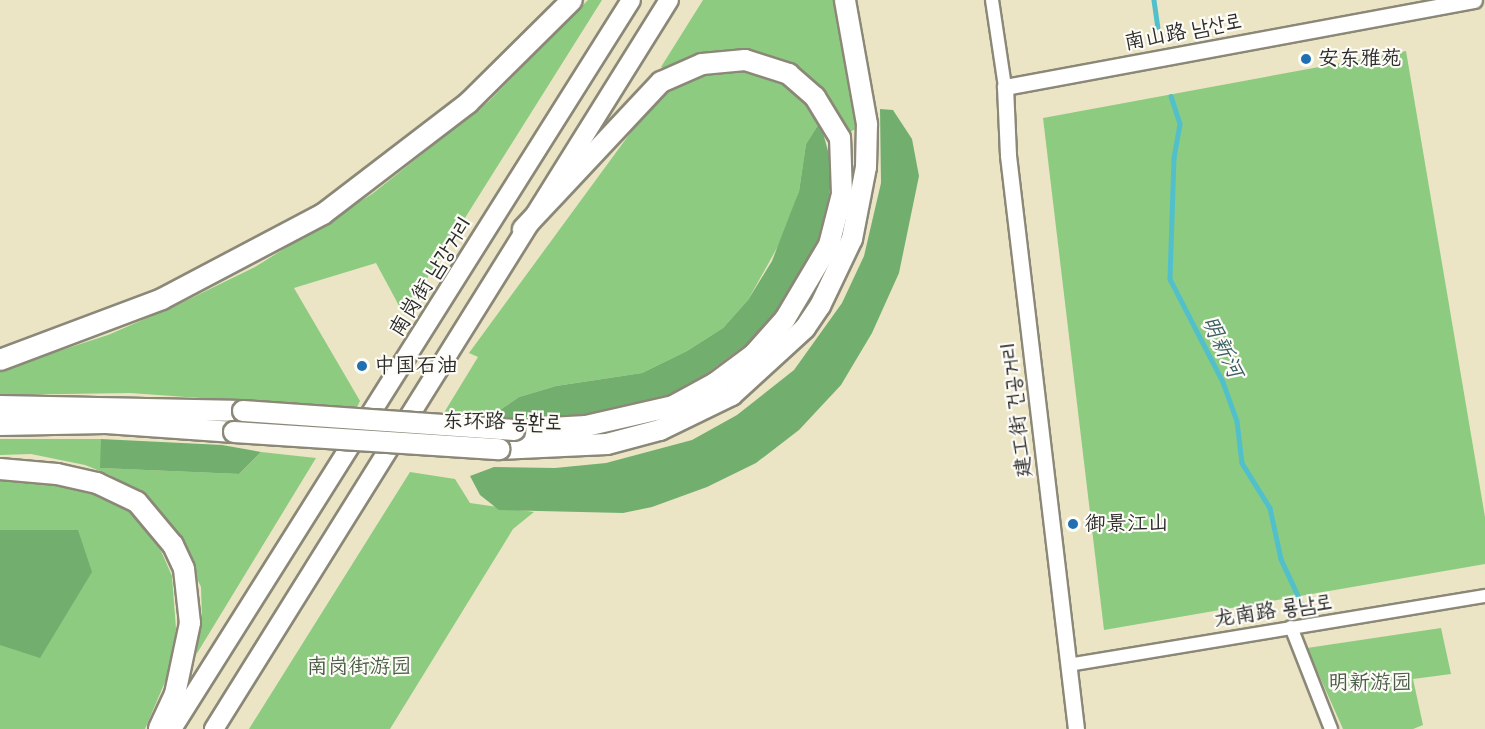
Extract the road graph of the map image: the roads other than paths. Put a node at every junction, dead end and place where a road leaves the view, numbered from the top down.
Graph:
1 (572, 0) edge
2 (631, 0) edge
3 (669, 0) edge
4 (845, 0) edge
5 (992, 0) edge
6 (1474, 0) edge
7 (1005, 87) junction
8 (523, 230) junction
9 (0, 360) edge
10 (0, 406) edge
11 (0, 425) edge
12 (0, 470) edge
13 (1485, 596) edge
14 (1291, 627) junction
15 (1068, 666) junction
16 (159, 729) edge
17 (172, 729) edge
18 (214, 729) edge
19 (1076, 729) edge
20 (1330, 729) edge

1 - 9 highway
2 - 17 main road, 南岗街 남강거리
3 - 8 main road
4 - 11 highway, 东环路 동환로, bridge
5 - 7 street
6 - 7 street, 南山路 남산로
7 - 15 street, 建工街 건공거리
8 - 10 highway, bridge
8 - 18 main road
12 - 16 highway
13 - 14 street, 龙南路 룡남로
14 - 15 street, 龙南路 룡남로
14 - 20 street
15 - 19 street, 建工街 건공거리

